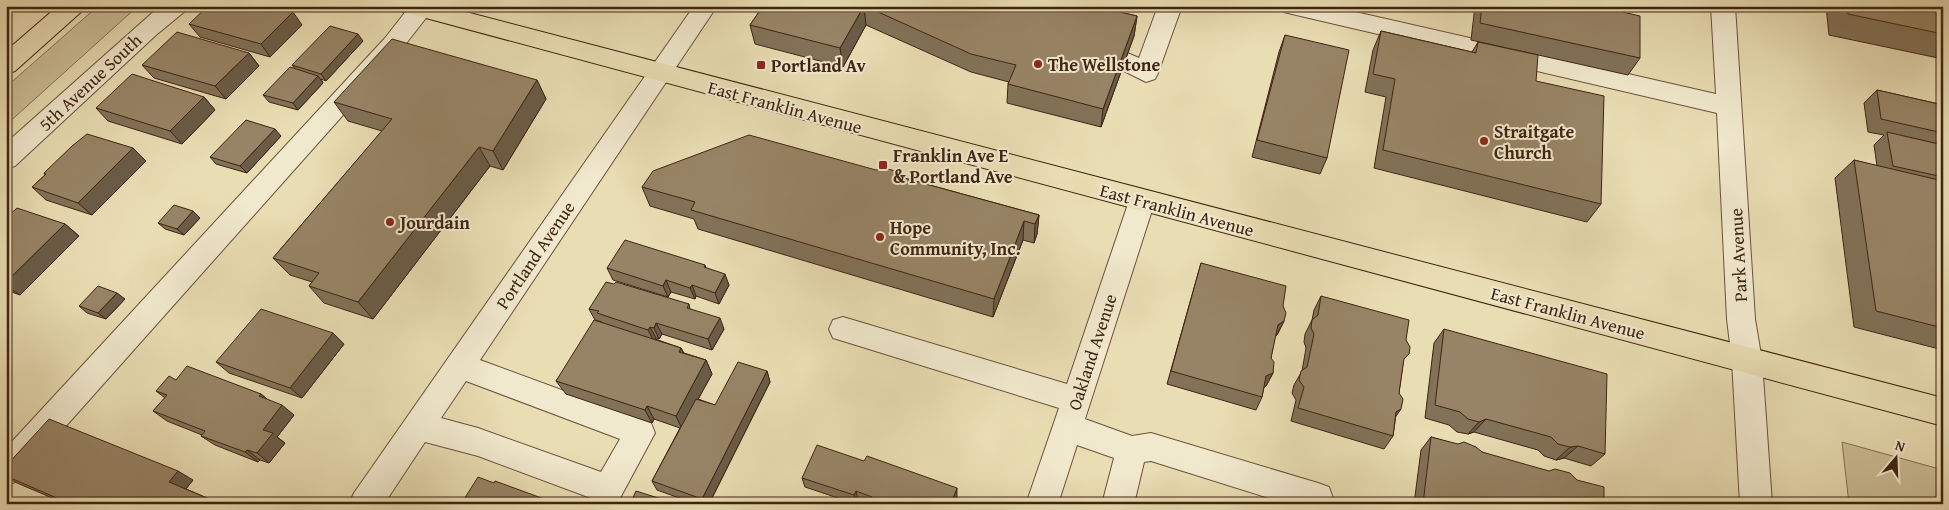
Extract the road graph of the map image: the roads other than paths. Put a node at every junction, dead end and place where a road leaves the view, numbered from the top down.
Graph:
1 (73, 6) edge
2 (176, 6) edge
3 (706, 6) edge
4 (1170, 6) edge
5 (1292, 6) edge
6 (1723, 6) edge
7 (416, 8) edge
8 (1125, 61) edge
9 (6, 64) edge
10 (660, 74) junction
11 (1729, 106) junction
12 (6, 159) edge
13 (1142, 201) junction
14 (843, 329) dead end
15 (1747, 361) junction
16 (460, 366) junction
17 (1943, 412) edge
18 (1071, 414) junction
19 (419, 426) junction
20 (1132, 450) junction
21 (6, 471) edge
22 (365, 504) edge
23 (1042, 504) edge
24 (1118, 504) edge
25 (1319, 504) edge
26 (1756, 504) edge

1 - 9 main road
2 - 12 street, 5th Avenue South
3 - 10 street, Portland Avenue
4 - 8 street
5 - 11 street
6 - 11 street, Park Avenue
7 - 10 main road, East Franklin Avenue
7 - 21 street
10 - 13 main road, East Franklin Avenue
10 - 16 street, Portland Avenue
11 - 15 street, Park Avenue
13 - 15 main road, East Franklin Avenue
13 - 18 street, Oakland Avenue
14 - 18 street
15 - 17 main road, East Franklin Avenue
15 - 26 street, Park Avenue
16 - 19 street, Portland Avenue
16 - 19 street
18 - 20 street
18 - 23 street, Oakland Avenue
19 - 22 street, Portland Avenue
20 - 24 street
20 - 25 street

